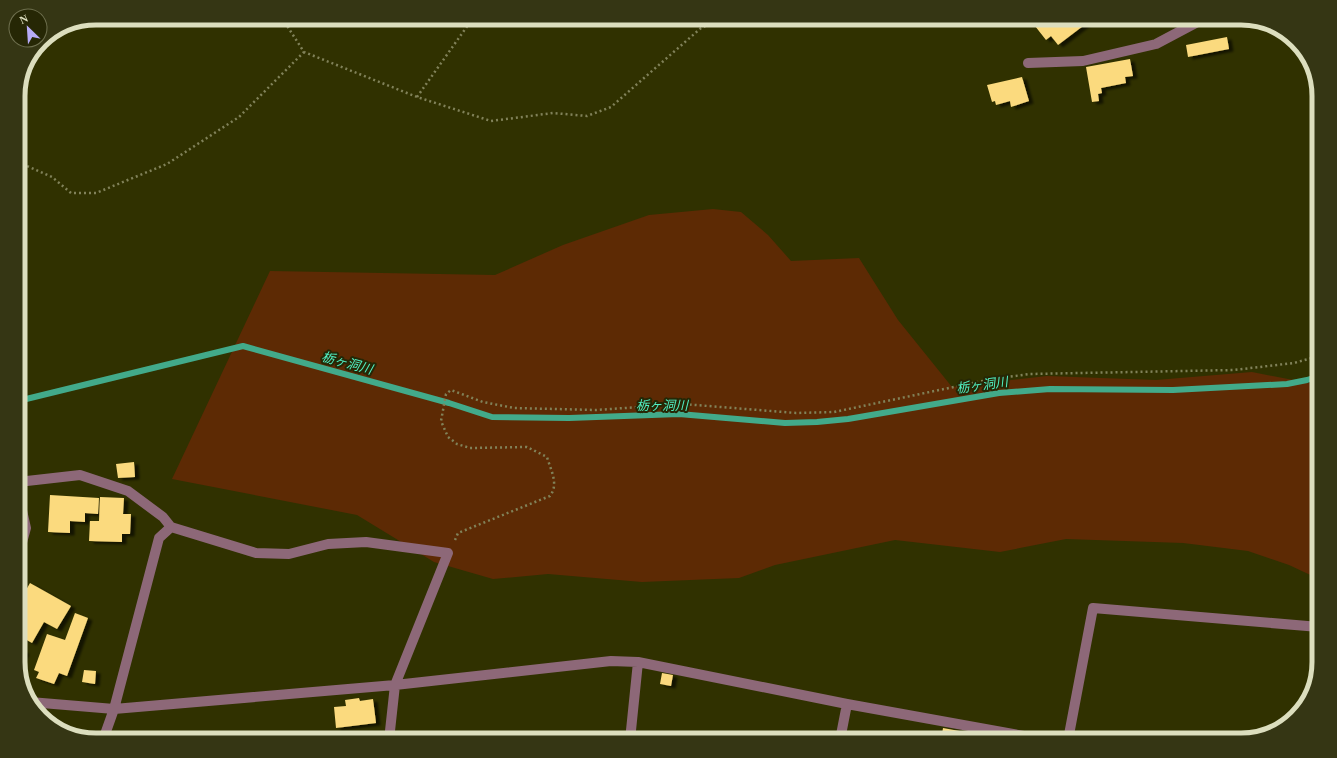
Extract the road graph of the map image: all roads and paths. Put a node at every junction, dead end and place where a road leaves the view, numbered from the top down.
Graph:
1 (287, 25) edge
2 (468, 25) edge
3 (708, 25) edge
4 (1192, 25) edge
5 (304, 52) junction
6 (1028, 64) dead end
7 (416, 96) junction
8 (25, 165) edge
9 (1312, 358) edge
10 (25, 481) edge
11 (171, 527) junction
12 (448, 553) junction
13 (1312, 626) edge
14 (638, 662) junction
15 (395, 685) junction
16 (38, 703) edge
17 (847, 704) junction
18 (114, 709) junction
19 (105, 733) edge
20 (390, 733) edge
21 (631, 733) edge
22 (841, 733) edge
23 (1007, 733) edge
24 (1069, 733) edge

1 - 5 path
2 - 7 path
3 - 7 path
4 - 6 street
5 - 7 path
5 - 8 path
9 - 12 path
10 - 11 street
11 - 12 street
11 - 18 street
12 - 15 street
13 - 24 street
14 - 15 street
14 - 17 street
14 - 21 street
15 - 18 street
15 - 20 street
16 - 18 street
17 - 22 street
17 - 23 street
18 - 19 street

